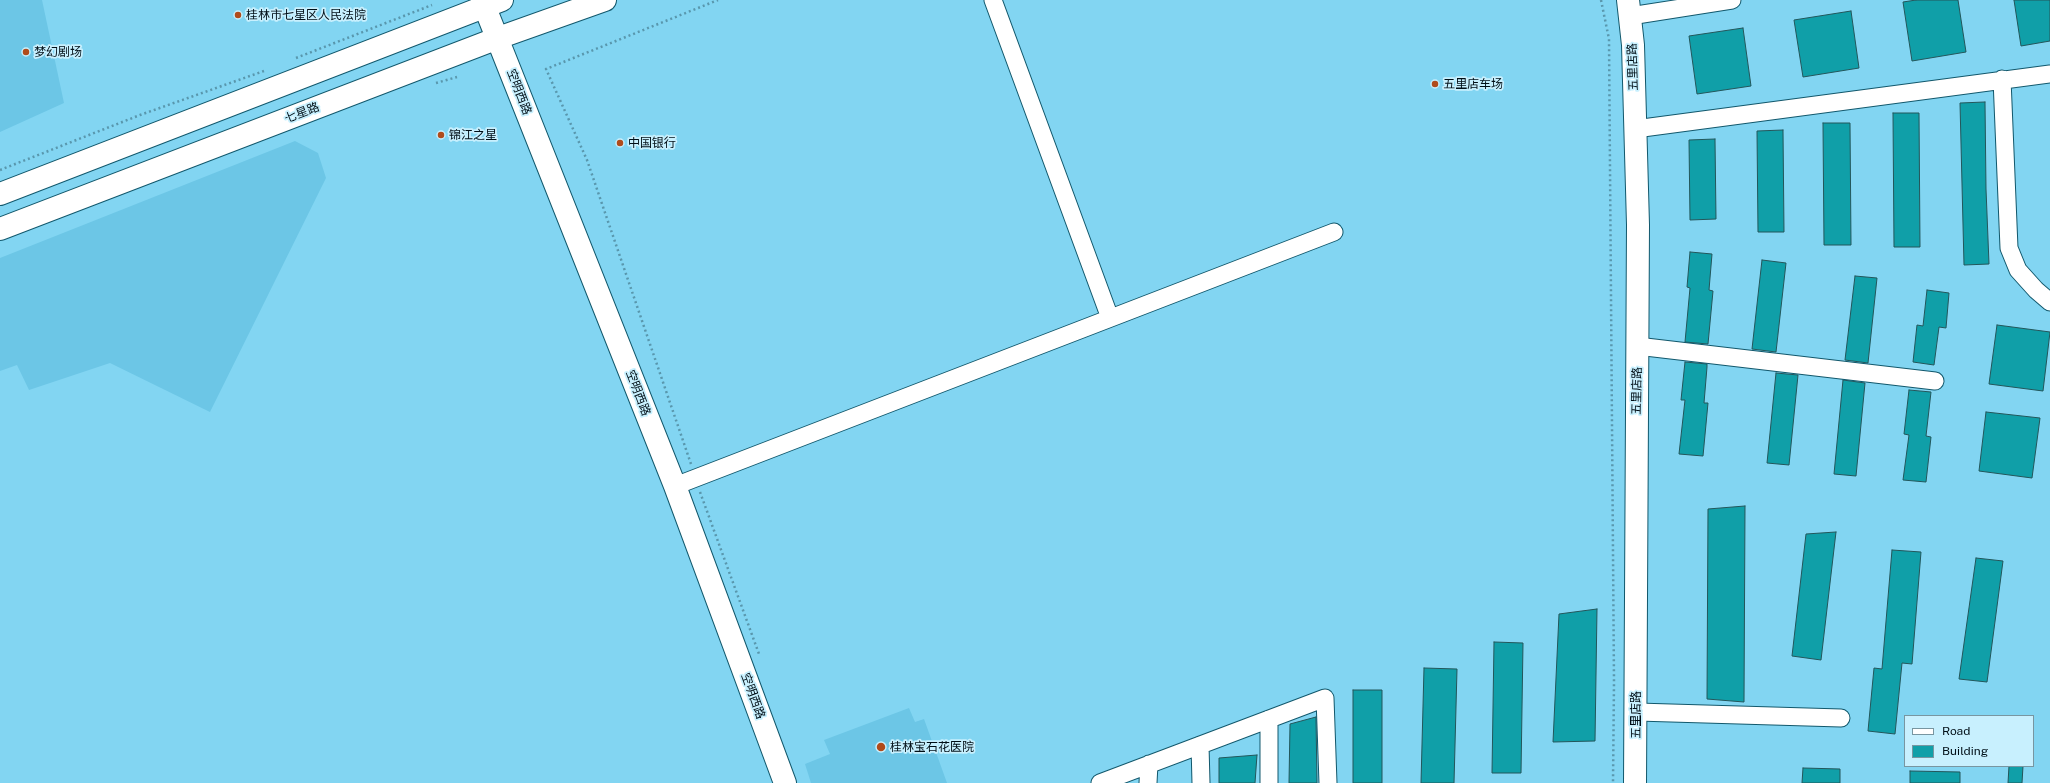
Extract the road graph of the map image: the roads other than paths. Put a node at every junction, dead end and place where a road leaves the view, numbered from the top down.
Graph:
1 (606, 0) edge
2 (993, 0) edge
3 (1732, 0) edge
4 (490, 2) edge
5 (1629, 8) edge
6 (498, 38) junction
7 (2050, 74) edge
8 (2002, 79) junction
9 (1636, 129) junction
10 (0, 194) edge
11 (0, 229) edge
12 (1334, 232) dead end
13 (2050, 302) edge
14 (1110, 318) junction
15 (1637, 346) junction
16 (1935, 381) dead end
17 (675, 486) junction
18 (1637, 712) junction
19 (1841, 718) dead end
20 (1269, 719) junction
21 (1200, 745) junction
22 (1149, 764) junction
23 (785, 783) edge
24 (1100, 783) edge
25 (1148, 783) edge
26 (1201, 783) edge
27 (1269, 783) edge
28 (1328, 783) edge
29 (1635, 783) edge

1 - 6 main road, 七星路
2 - 14 street
3 - 5 street
4 - 6 main road, 空明西路
4 - 10 main road
5 - 9 main road, 五里店路
6 - 11 main road, 七星路
6 - 17 main road, 空明西路
7 - 8 street
8 - 9 street
8 - 13 street
9 - 15 main road, 五里店路
12 - 14 street
14 - 17 street
15 - 16 street
15 - 18 main road, 五里店路
17 - 23 main road, 空明西路
18 - 19 street
18 - 29 main road, 五里店路
20 - 21 street
20 - 27 street
20 - 28 street
21 - 22 street
21 - 26 street
22 - 24 street
22 - 25 street

